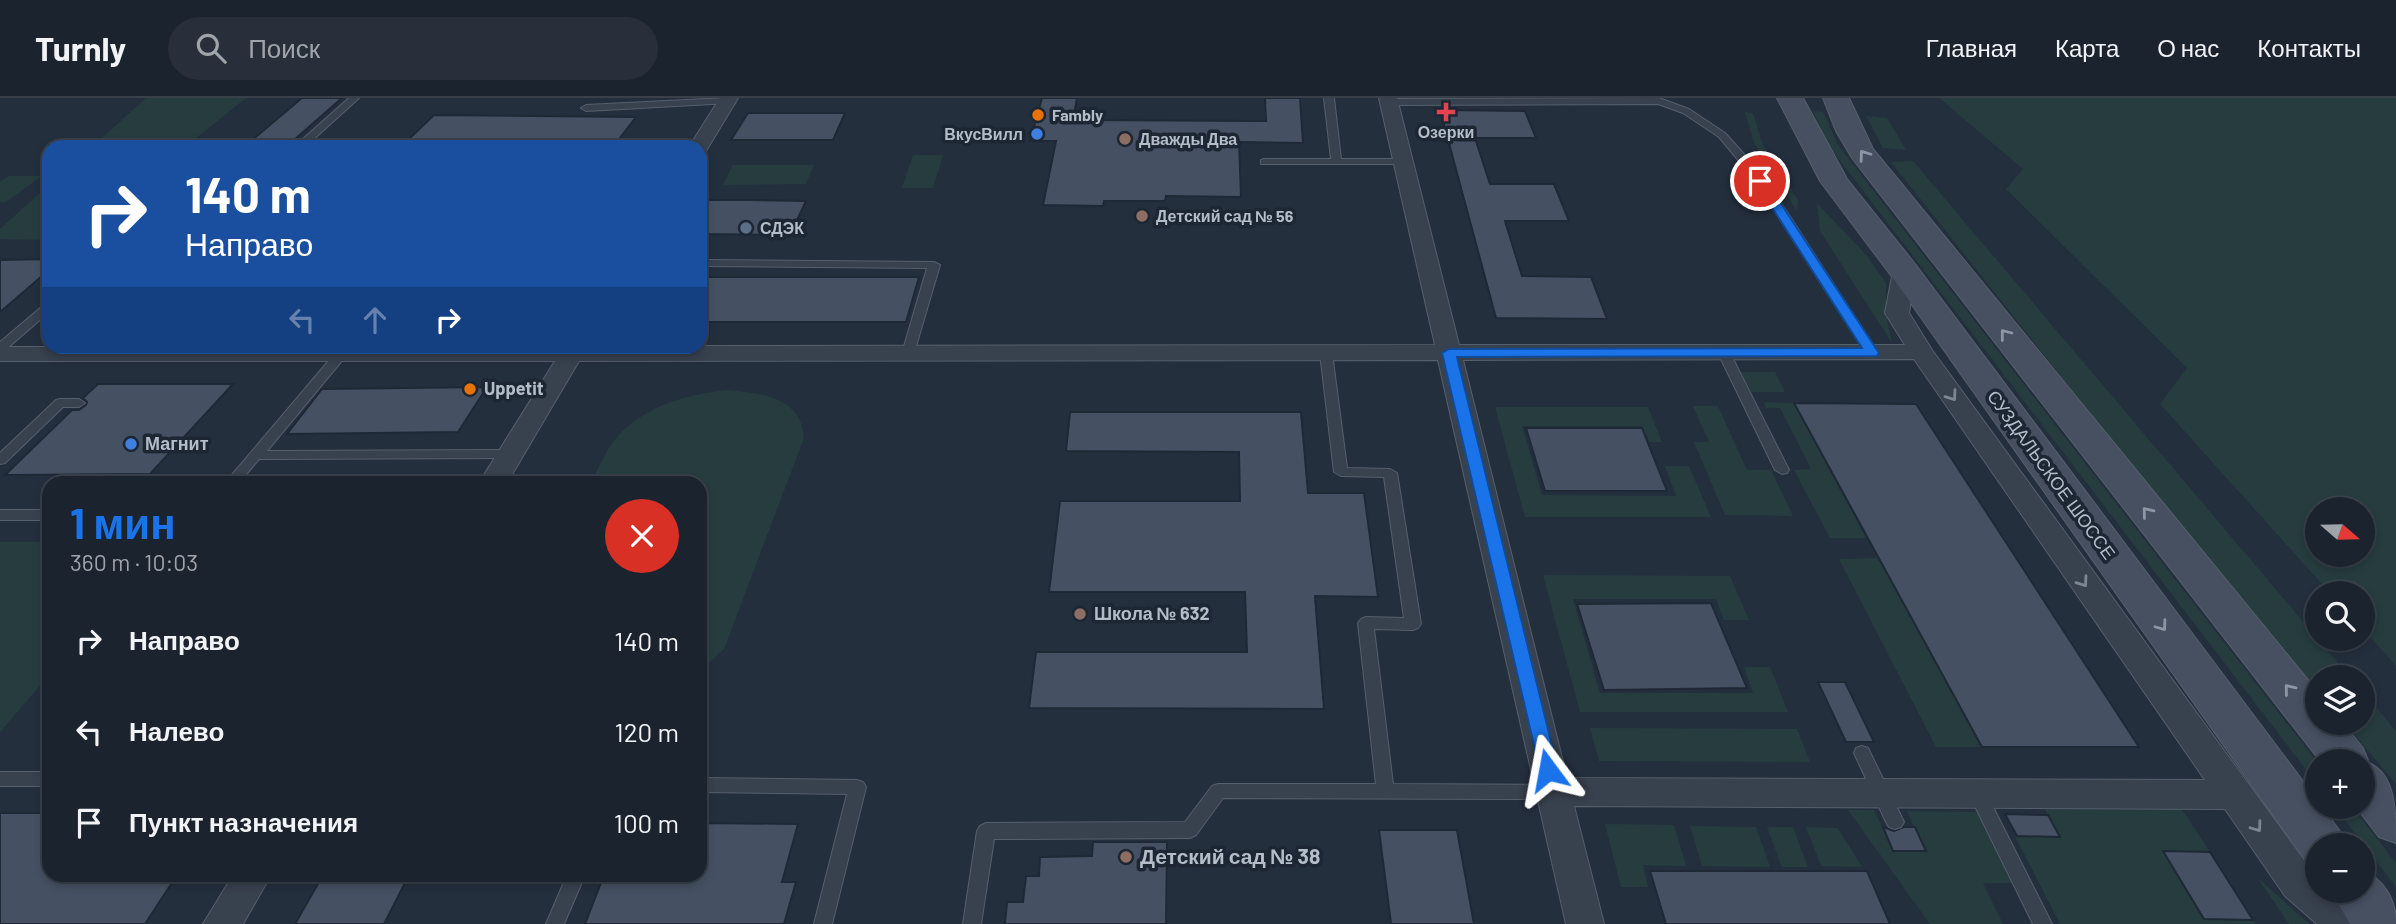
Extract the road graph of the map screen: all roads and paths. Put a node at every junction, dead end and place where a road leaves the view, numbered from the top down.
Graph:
1 (354, 98) edge
2 (1329, 98) edge
3 (1790, 98) edge
4 (1836, 98) edge
5 (728, 99) edge
6 (1655, 99) edge
7 (1389, 100) edge
8 (586, 108) dead end
9 (307, 140) edge
10 (703, 140) edge
11 (1264, 162) dead end
12 (1336, 162) junction
13 (1404, 163) junction
14 (707, 263) edge
15 (1904, 271) junction
16 (42, 312) edge
17 (0, 348) edge
18 (707, 351) edge
19 (42, 352) edge
20 (1922, 352) junction
21 (908, 353) junction
22 (1326, 353) junction
23 (1449, 353) junction
24 (1724, 353) junction
25 (1872, 353) junction
26 (0, 354) edge
27 (341, 354) edge
28 (572, 354) edge
29 (79, 403) dead end
30 (256, 454) junction
31 (511, 454) junction
32 (1, 458) edge
33 (1782, 470) dead end
34 (238, 476) edge
35 (497, 476) edge
36 (0, 515) edge
37 (42, 515) edge
38 (2337, 749) edge
39 (1862, 753) dead end
40 (0, 779) edge
41 (42, 779) edge
42 (707, 785) edge
43 (1385, 791) junction
44 (1553, 792) junction
45 (1978, 794) junction
46 (2233, 795) junction
47 (2375, 796) edge
48 (1888, 808) junction
49 (2396, 822) edge
50 (2313, 833) edge
51 (249, 882) edge
52 (573, 882) edge
53 (2365, 903) edge
54 (222, 924) edge
55 (555, 924) edge
56 (823, 924) edge
57 (972, 924) edge
58 (1585, 924) edge
59 (2043, 924) edge
60 (2344, 924) edge
61 (2380, 924) edge

1 - 9 lane
2 - 12 lane
3 - 15 main road, СУЗДАЛЬСКОЕ ШОССЕ
38 -> 4 main road
5 - 8 lane
5 - 10 street
6 - 7 lane
6 - 25 lane
7 - 13 street
11 - 12 lane
12 - 13 lane
13 - 23 street
14 - 21 lane
15 - 20 street
15 -> 50 main road, СУЗДАЛЬСКОЕ ШОССЕ
16 - 17 lane
18 - 21 street
19 - 26 street
20 - 25 street
20 -> 46 street
21 - 22 street
22 - 23 street
22 - 43 lane
23 - 24 street
23 - 44 street
24 - 25 street
24 - 33 lane
27 - 30 lane
28 - 31 street
29 - 32 lane
30 - 31 lane
30 - 34 lane
31 - 35 street
36 - 37 lane
39 - 48 lane
40 - 41 lane
42 - 56 lane
43 - 44 lane
43 - 57 lane
44 - 48 street
44 - 58 street
45 - 46 street
45 - 48 street
45 - 59 lane
46 -> 60 street
47 - 49 main road
51 - 54 street
52 - 55 lane
53 - 61 main road

